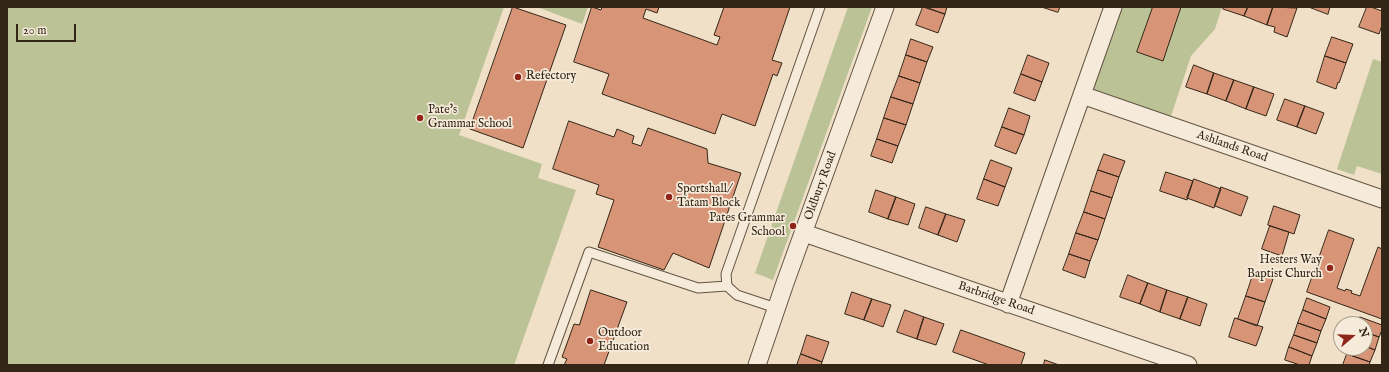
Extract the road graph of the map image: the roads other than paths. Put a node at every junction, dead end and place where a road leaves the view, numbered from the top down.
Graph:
1 (820, 7) edge
2 (885, 7) edge
3 (1113, 7) edge
4 (1082, 95) junction
5 (1382, 199) edge
6 (804, 232) junction
7 (727, 286) junction
8 (1008, 304) junction
9 (776, 308) junction
10 (548, 365) edge
11 (757, 365) edge
12 (1188, 365) edge

1 - 7 lane
2 - 6 street, Oldbury Road
3 - 4 street
4 - 5 street, Ashlands Road
4 - 8 street
6 - 8 street, Barbridge Road
6 - 9 street, Oldbury Road
7 - 9 lane
7 - 10 lane
8 - 12 street, Barbridge Road
9 - 11 street, Oldbury Road

